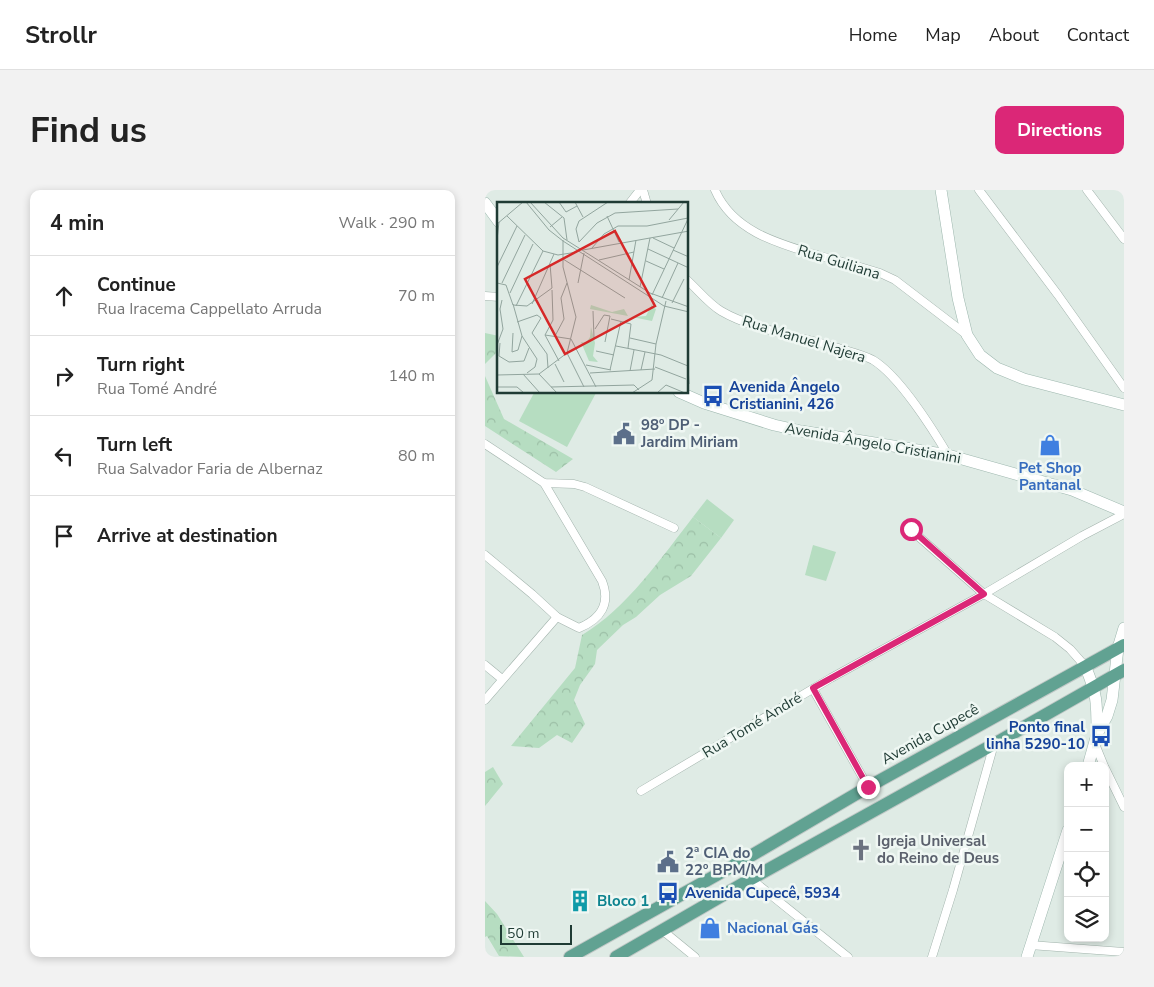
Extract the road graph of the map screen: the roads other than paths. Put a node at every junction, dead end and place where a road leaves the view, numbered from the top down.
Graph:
1 (641, 190) edge
2 (715, 190) edge
3 (941, 190) edge
4 (979, 190) edge
5 (1087, 190) edge
6 (631, 202) edge
7 (646, 202) edge
8 (485, 205) edge
9 (497, 220) edge
10 (1124, 239) edge
11 (689, 282) edge
12 (967, 335) junction
13 (1124, 388) edge
14 (684, 394) edge
15 (1124, 405) edge
16 (485, 444) edge
17 (948, 455) junction
18 (544, 483) junction
19 (1124, 513) edge
20 (674, 528) dead end
21 (911, 529) dead end
22 (485, 555) edge
23 (984, 594) junction
24 (557, 617) junction
25 (1124, 628) edge
26 (1121, 647) edge
27 (485, 665) edge
28 (1085, 666) junction
29 (1119, 672) edge
30 (502, 679) junction
31 (1094, 687) junction
32 (813, 688) junction
33 (485, 700) edge
34 (1096, 739) junction
35 (995, 744) junction
36 (1089, 762) edge
37 (1103, 762) edge
38 (1109, 775) edge
39 (868, 787) junction
40 (641, 791) dead end
41 (1124, 807) edge
42 (1064, 842) edge
43 (751, 879) junction
44 (662, 930) junction
45 (1031, 945) junction
46 (1124, 952) edge
47 (570, 957) edge
48 (616, 957) edge
49 (695, 957) edge
50 (848, 957) edge
51 (932, 957) edge
52 (1027, 957) edge

1 - 6 street
1 - 7 street
2 - 12 street, Rua Guiliana
3 - 12 street
4 - 13 street
5 - 10 street
8 - 9 street
11 - 17 street, Rua Manuel Najera
12 - 15 street
14 - 17 street, Avenida Ângelo Cristianini
16 - 18 street
17 - 19 street, Avenida Ângelo Cristianini
18 - 20 street
18 - 24 street
19 - 23 street, Rua Tomé André
21 - 23 street
22 - 24 street
23 - 28 street
23 - 32 street, Rua Tomé André
24 - 30 street
25 - 26 street
26 - 28 main road, Avenida Cupecê
26 - 29 street
27 - 30 street
28 - 31 street
28 - 39 main road, Avenida Cupecê
29 - 31 main road
29 - 34 street
30 - 33 street
31 - 34 street
31 - 35 main road
32 - 39 street
32 - 40 street, Rua Tomé André
34 - 36 street
34 - 37 street
35 - 43 main road
35 - 51 street
38 - 41 street
39 - 47 main road, Avenida Cupecê
42 - 45 street
43 - 44 main road
43 - 50 street
44 - 48 main road
44 - 49 street
45 - 46 street
45 - 52 street

